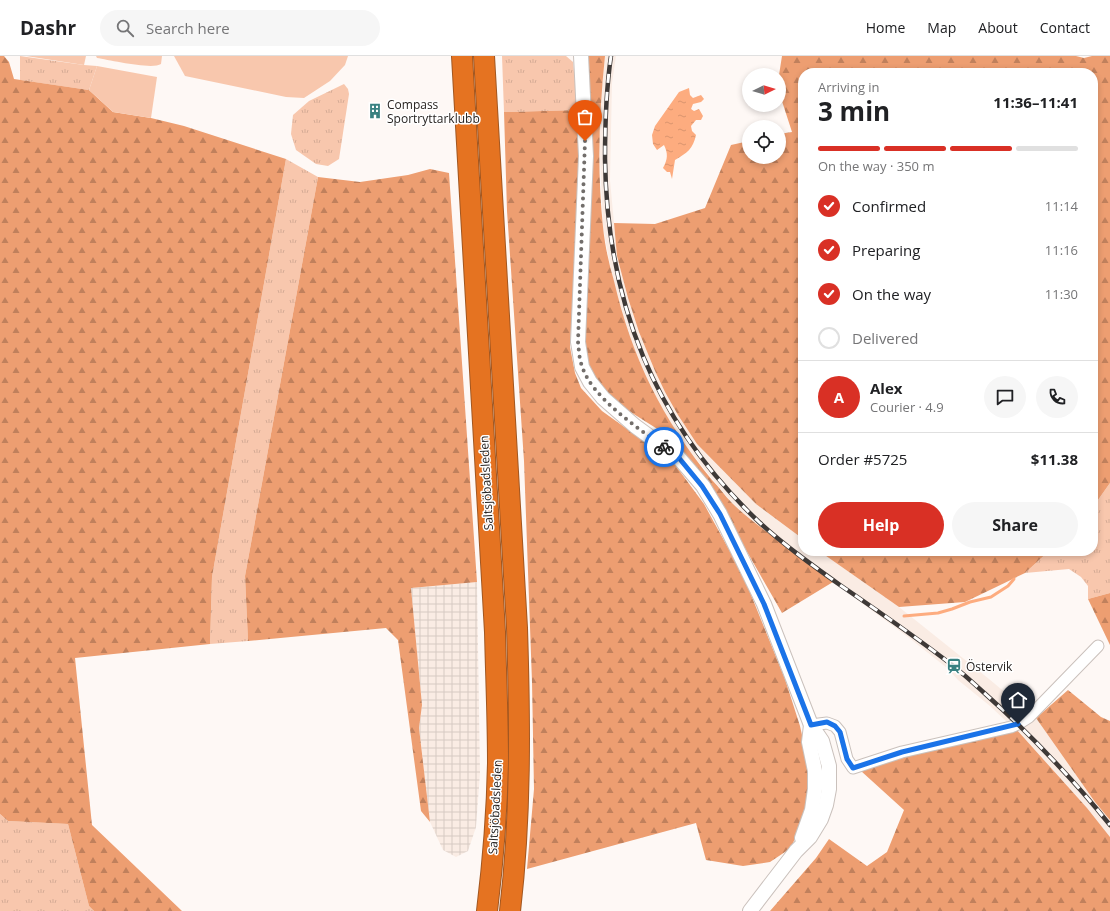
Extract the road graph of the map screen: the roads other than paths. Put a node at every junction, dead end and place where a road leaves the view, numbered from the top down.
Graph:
1 (462, 56) edge
2 (484, 56) edge
3 (581, 56) edge
4 (1098, 646) dead end
5 (811, 725) junction
6 (487, 911) edge
7 (510, 911) edge
8 (750, 911) edge

1 - 6 highway, Saltsjöbadsleden
2 - 7 highway, Saltsjöbadsleden
3 - 5 street
4 - 5 street
5 - 8 street

